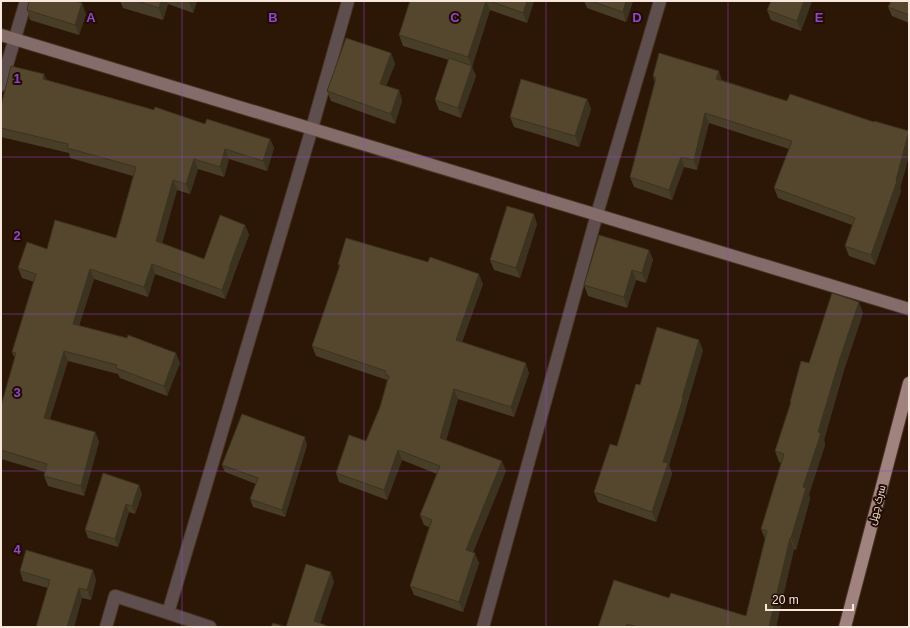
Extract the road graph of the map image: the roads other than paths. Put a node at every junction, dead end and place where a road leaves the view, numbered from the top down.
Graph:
1 (26, 1) edge
2 (348, 1) edge
3 (660, 1) edge
4 (1, 35) edge
5 (15, 39) junction
6 (1, 85) edge
7 (312, 128) junction
8 (597, 214) junction
9 (909, 308) edge
10 (909, 383) edge
11 (168, 613) junction
12 (106, 627) edge
13 (210, 627) edge
14 (483, 627) edge
15 (845, 627) edge

1 - 5 street
2 - 7 street
3 - 8 street
4 - 5 street
5 - 6 street
5 - 7 street
7 - 8 street
7 - 11 street
8 - 9 street
8 - 14 street
10 - 15 main road, سرک چهل
11 - 12 street
11 - 13 street

